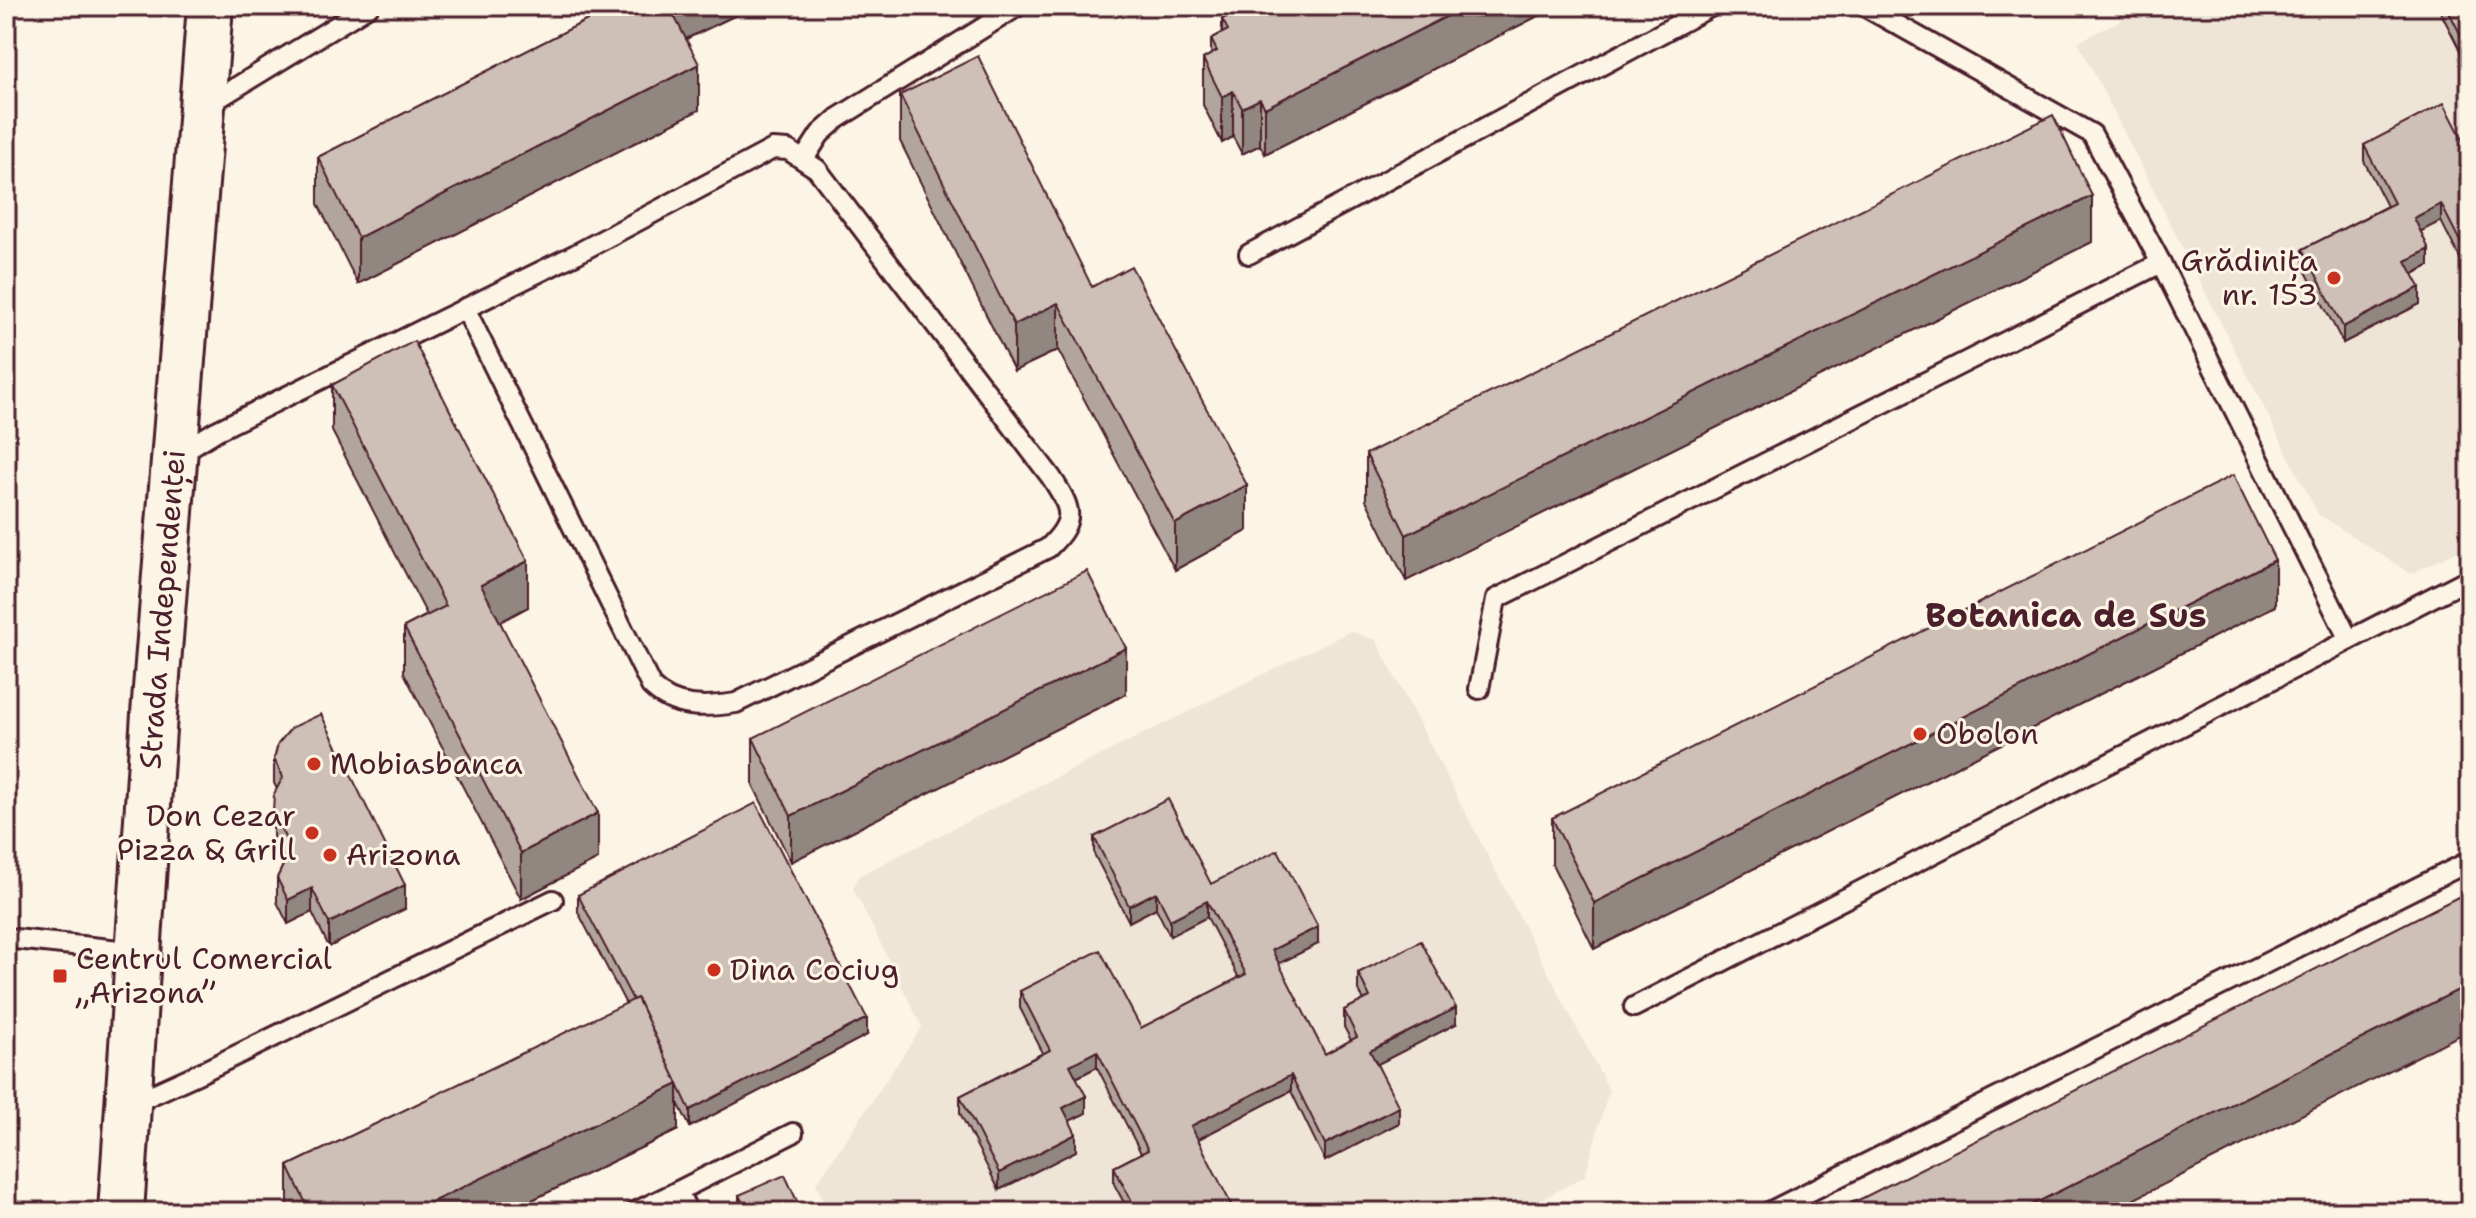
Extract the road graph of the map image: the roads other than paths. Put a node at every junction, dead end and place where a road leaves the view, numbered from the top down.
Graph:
1 (210, 6) edge
2 (369, 6) edge
3 (1018, 6) edge
4 (1712, 6) edge
5 (1864, 6) edge
6 (203, 108) junction
7 (804, 159) junction
8 (1249, 254) dead end
9 (2161, 263) junction
10 (465, 308) junction
11 (175, 457) junction
12 (2470, 578) edge
13 (2349, 640) junction
14 (1479, 689) dead end
15 (2470, 861) edge
16 (553, 900) dead end
17 (6, 938) edge
18 (139, 952) junction
19 (1634, 1007) dead end
20 (129, 1105) junction
21 (793, 1133) dead end
22 (678, 1191) junction
23 (121, 1212) edge
24 (635, 1212) edge
25 (688, 1212) edge
26 (1769, 1212) edge

1 - 6 main road, Strada Independenței
2 - 6 lane
3 - 7 lane
4 - 8 lane
5 - 9 lane
6 - 11 main road, Strada Independenței
7 - 10 lane
7 - 10 lane
9 - 13 lane
9 - 14 lane
10 - 11 lane
11 - 18 main road, Strada Independenței
12 - 13 lane
13 - 19 lane
15 - 26 lane
16 - 20 lane
17 - 18 lane
18 - 20 main road, Strada Independenței
20 - 23 main road, Strada Independenței
21 - 22 lane
22 - 24 lane
22 - 25 lane

